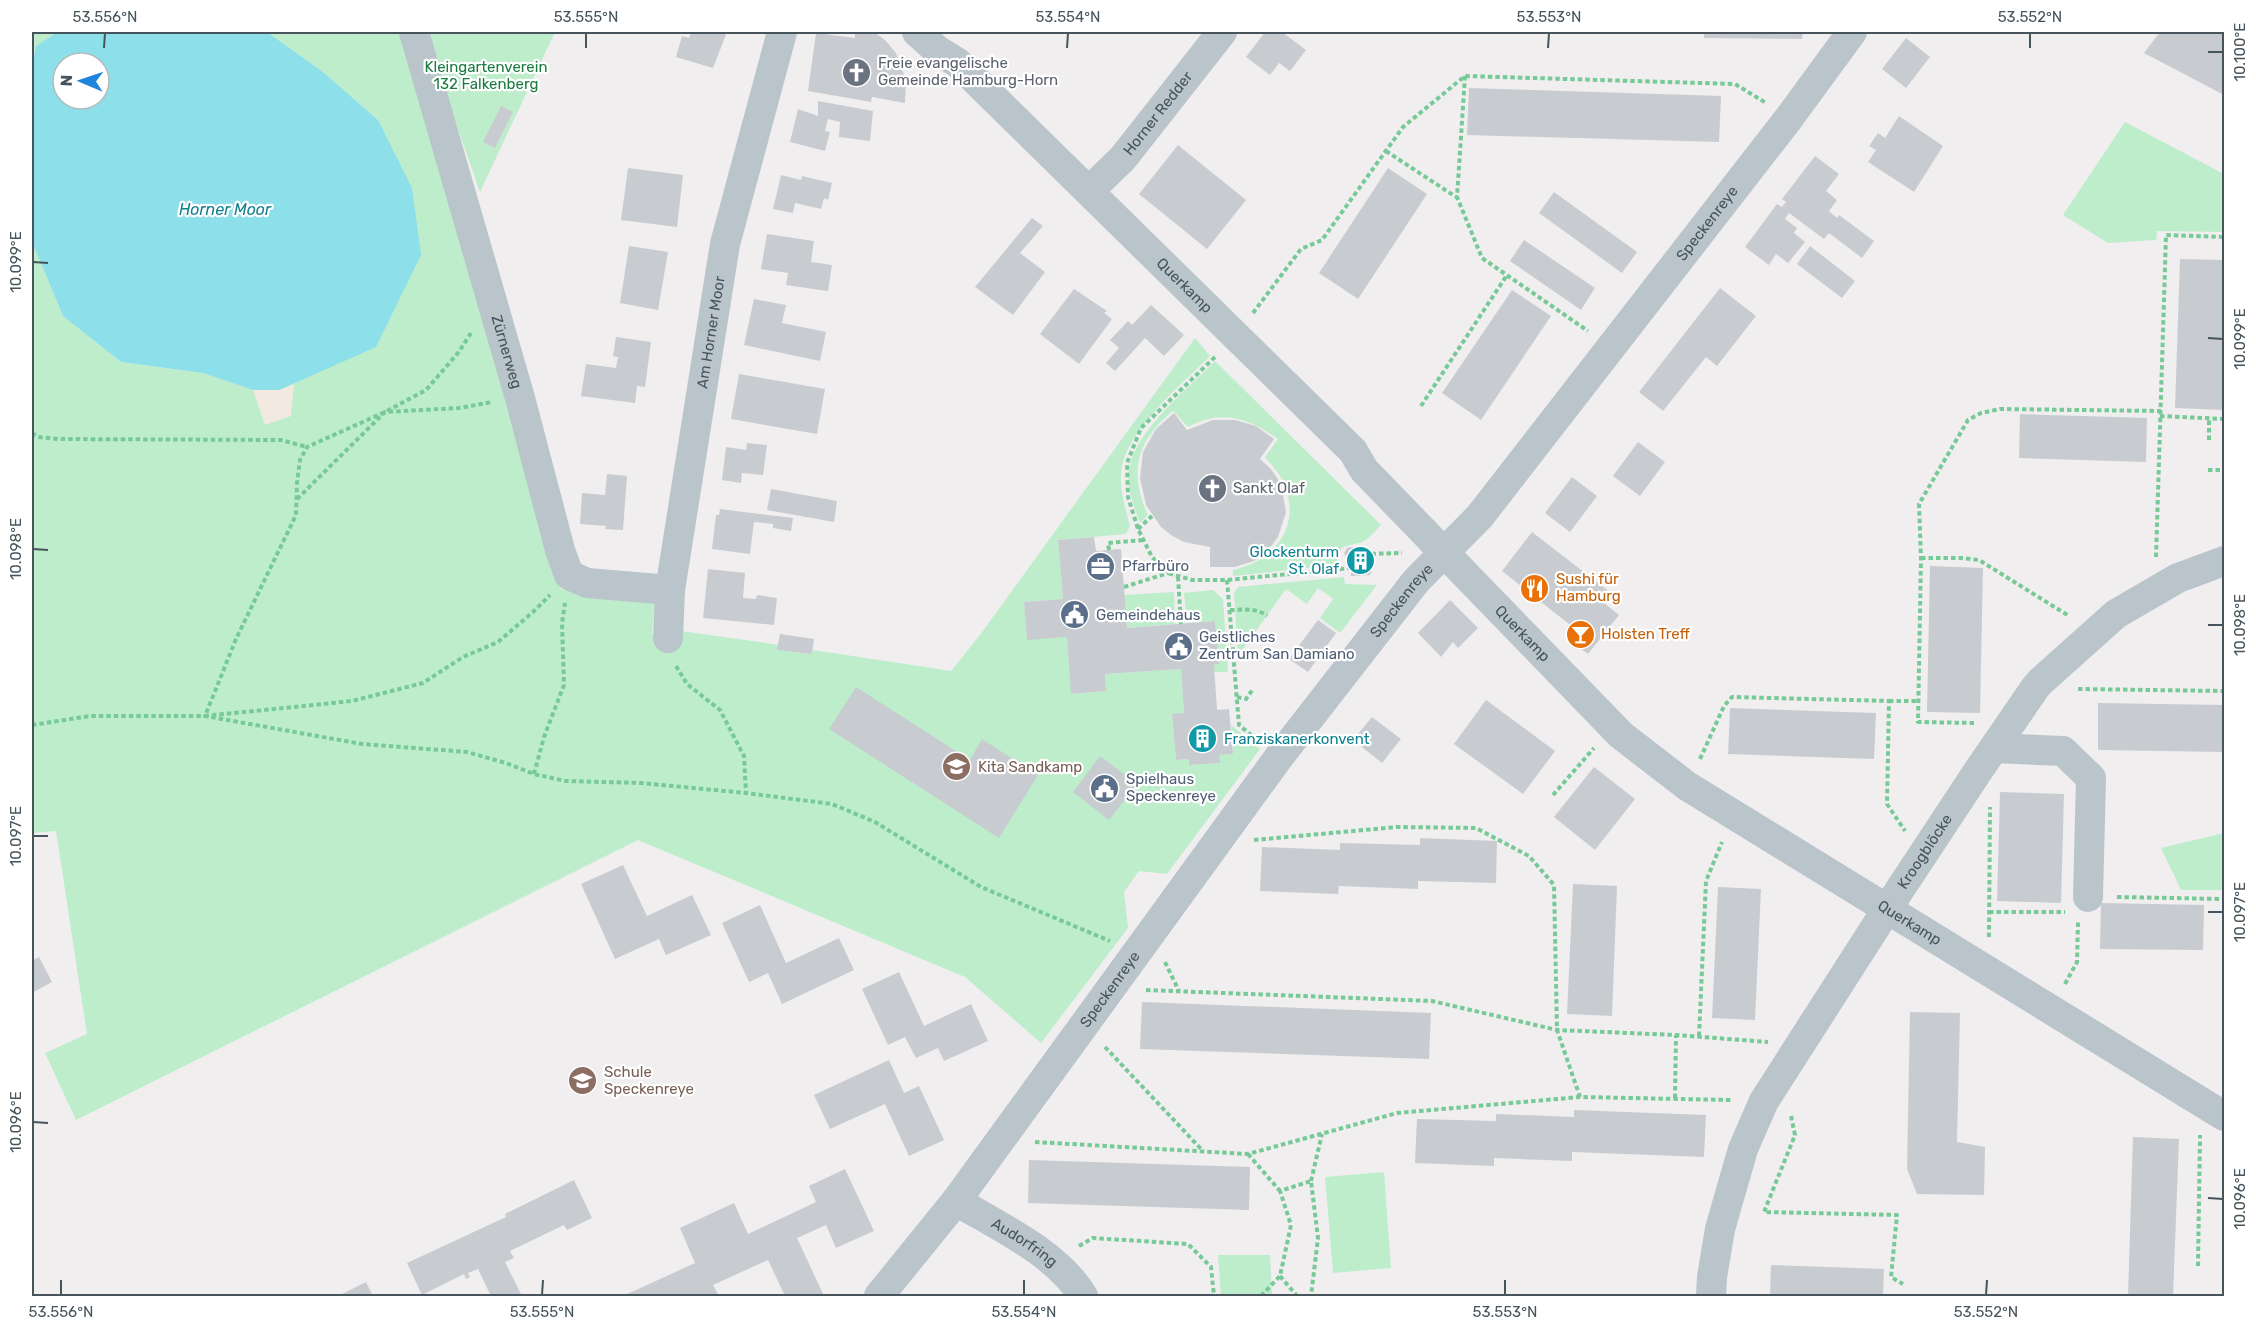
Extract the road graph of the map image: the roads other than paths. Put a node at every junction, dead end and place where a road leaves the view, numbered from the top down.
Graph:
1 (414, 32) edge
2 (782, 32) edge
3 (917, 32) edge
4 (1222, 32) edge
5 (1852, 32) edge
6 (1089, 191) junction
7 (1444, 553) junction
8 (2224, 561) edge
9 (670, 590) junction
10 (668, 638) road end
11 (1986, 759) junction
12 (2083, 904) road end
13 (1887, 909) junction
14 (2213, 1108) edge
15 (956, 1201) junction
16 (879, 1296) edge
17 (1083, 1296) edge
18 (1711, 1296) edge

1 - 9 street, Zürnerweg
2 - 9 street, Am Horner Moor
3 - 6 street, Querkamp
4 - 6 street, Horner Redder
5 - 7 street, Speckenreye
6 - 7 street, Querkamp
7 - 13 street, Querkamp
7 - 15 street, Speckenreye
8 - 11 street, Kroogblöcke
9 - 10 street, Am Horner Moor
11 - 12 street
11 - 13 street, Kroogblöcke
13 - 14 street, Querkamp
13 - 18 street, Kroogblöcke
15 - 16 street, Speckenreye
15 - 17 street, Audorfring

